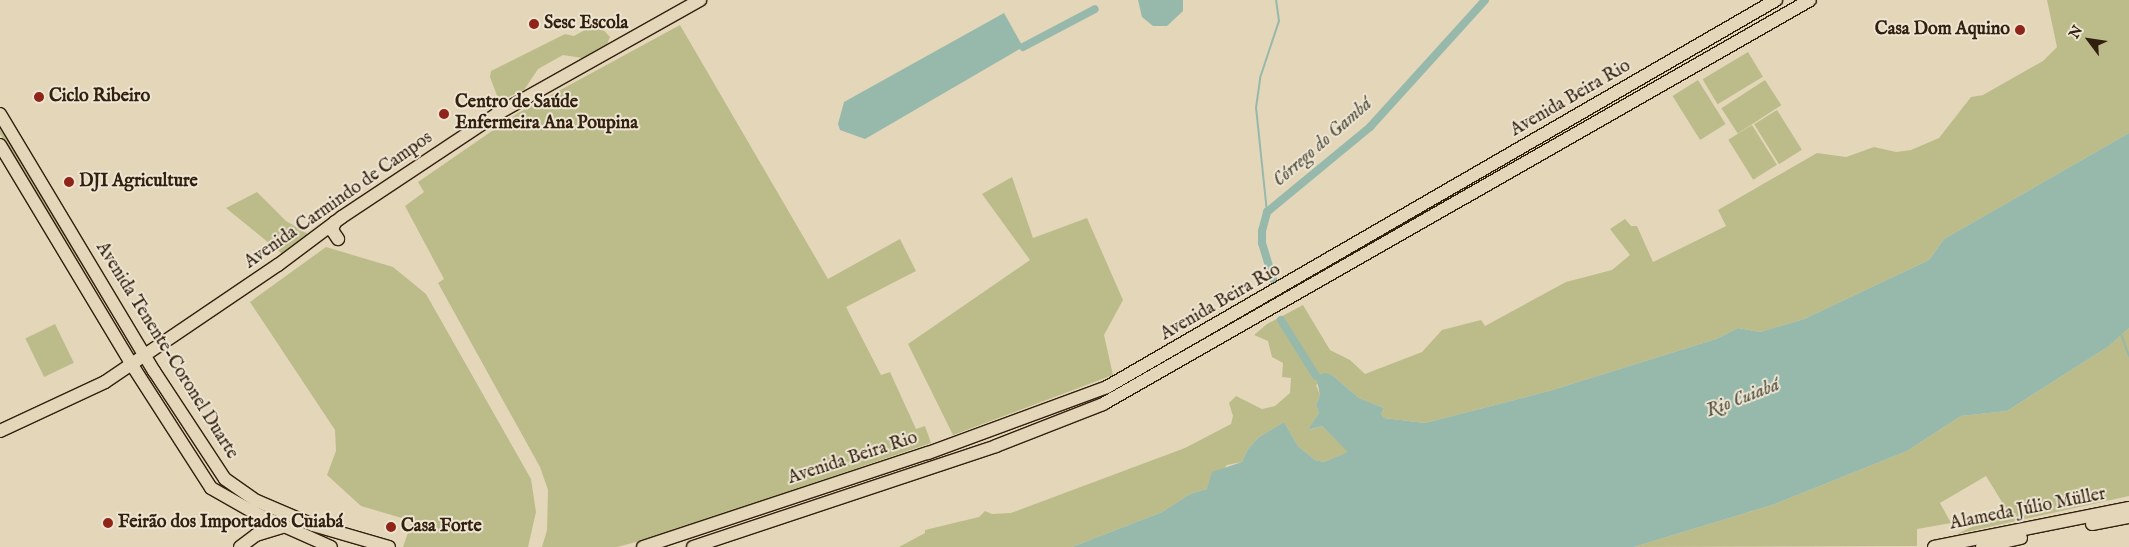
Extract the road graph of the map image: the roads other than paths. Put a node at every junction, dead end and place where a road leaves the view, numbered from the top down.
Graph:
1 (700, 0) edge
2 (1776, 0) edge
3 (1810, 0) edge
4 (1717, 34) junction
5 (1720, 53) junction
6 (0, 114) edge
7 (0, 146) edge
8 (334, 222) junction
9 (338, 239) dead end
10 (145, 356) junction
11 (132, 365) junction
12 (1034, 414) junction
13 (0, 431) edge
14 (996, 446) junction
15 (928, 453) junction
16 (907, 474) junction
17 (256, 501) junction
18 (2129, 508) edge
19 (2129, 517) edge
20 (283, 526) junction
21 (312, 526) junction
22 (240, 547) edge
23 (332, 547) edge
24 (389, 547) edge
25 (644, 547) edge
26 (693, 547) edge
27 (1934, 547) edge
28 (1982, 547) edge

1 - 8 main road, Avenida Carmindo de Campos
2 - 4 main road, Avenida Beira Rio
3 - 5 main road, Avenida Beira Rio
4 - 5 main road
4 - 12 main road, Avenida Beira Rio
5 - 14 main road, Avenida Beira Rio
6 - 10 main road, Avenida Tenente-Coronel Duarte
7 - 11 main road, Avenida Tenente-Coronel Duarte
8 - 9 main road
8 - 10 main road, Avenida Carmindo de Campos
10 - 11 main road, Avenida Carmindo de Campos
10 - 17 main road, Avenida Tenente-Coronel Duarte
11 - 13 main road, Avenida Carmindo de Campos
11 - 20 main road, Avenida Tenente-Coronel Duarte
12 - 14 main road
12 - 15 main road, Avenida Beira Rio
14 - 16 main road, Avenida Beira Rio
15 - 16 main road
15 - 25 main road, Avenida Beira Rio
16 - 26 main road, Avenida Beira Rio
17 - 20 main road
17 - 21 main road, Avenida Tenente-Coronel Duarte
18 - 27 main road, Alameda Júlio Müller
19 - 28 main road, Alameda Júlio Müller
20 - 21 main road
20 - 22 main road
20 - 23 main road, Avenida Tenente-Coronel Duarte
21 - 24 main road, Avenida Tenente-Coronel Duarte

